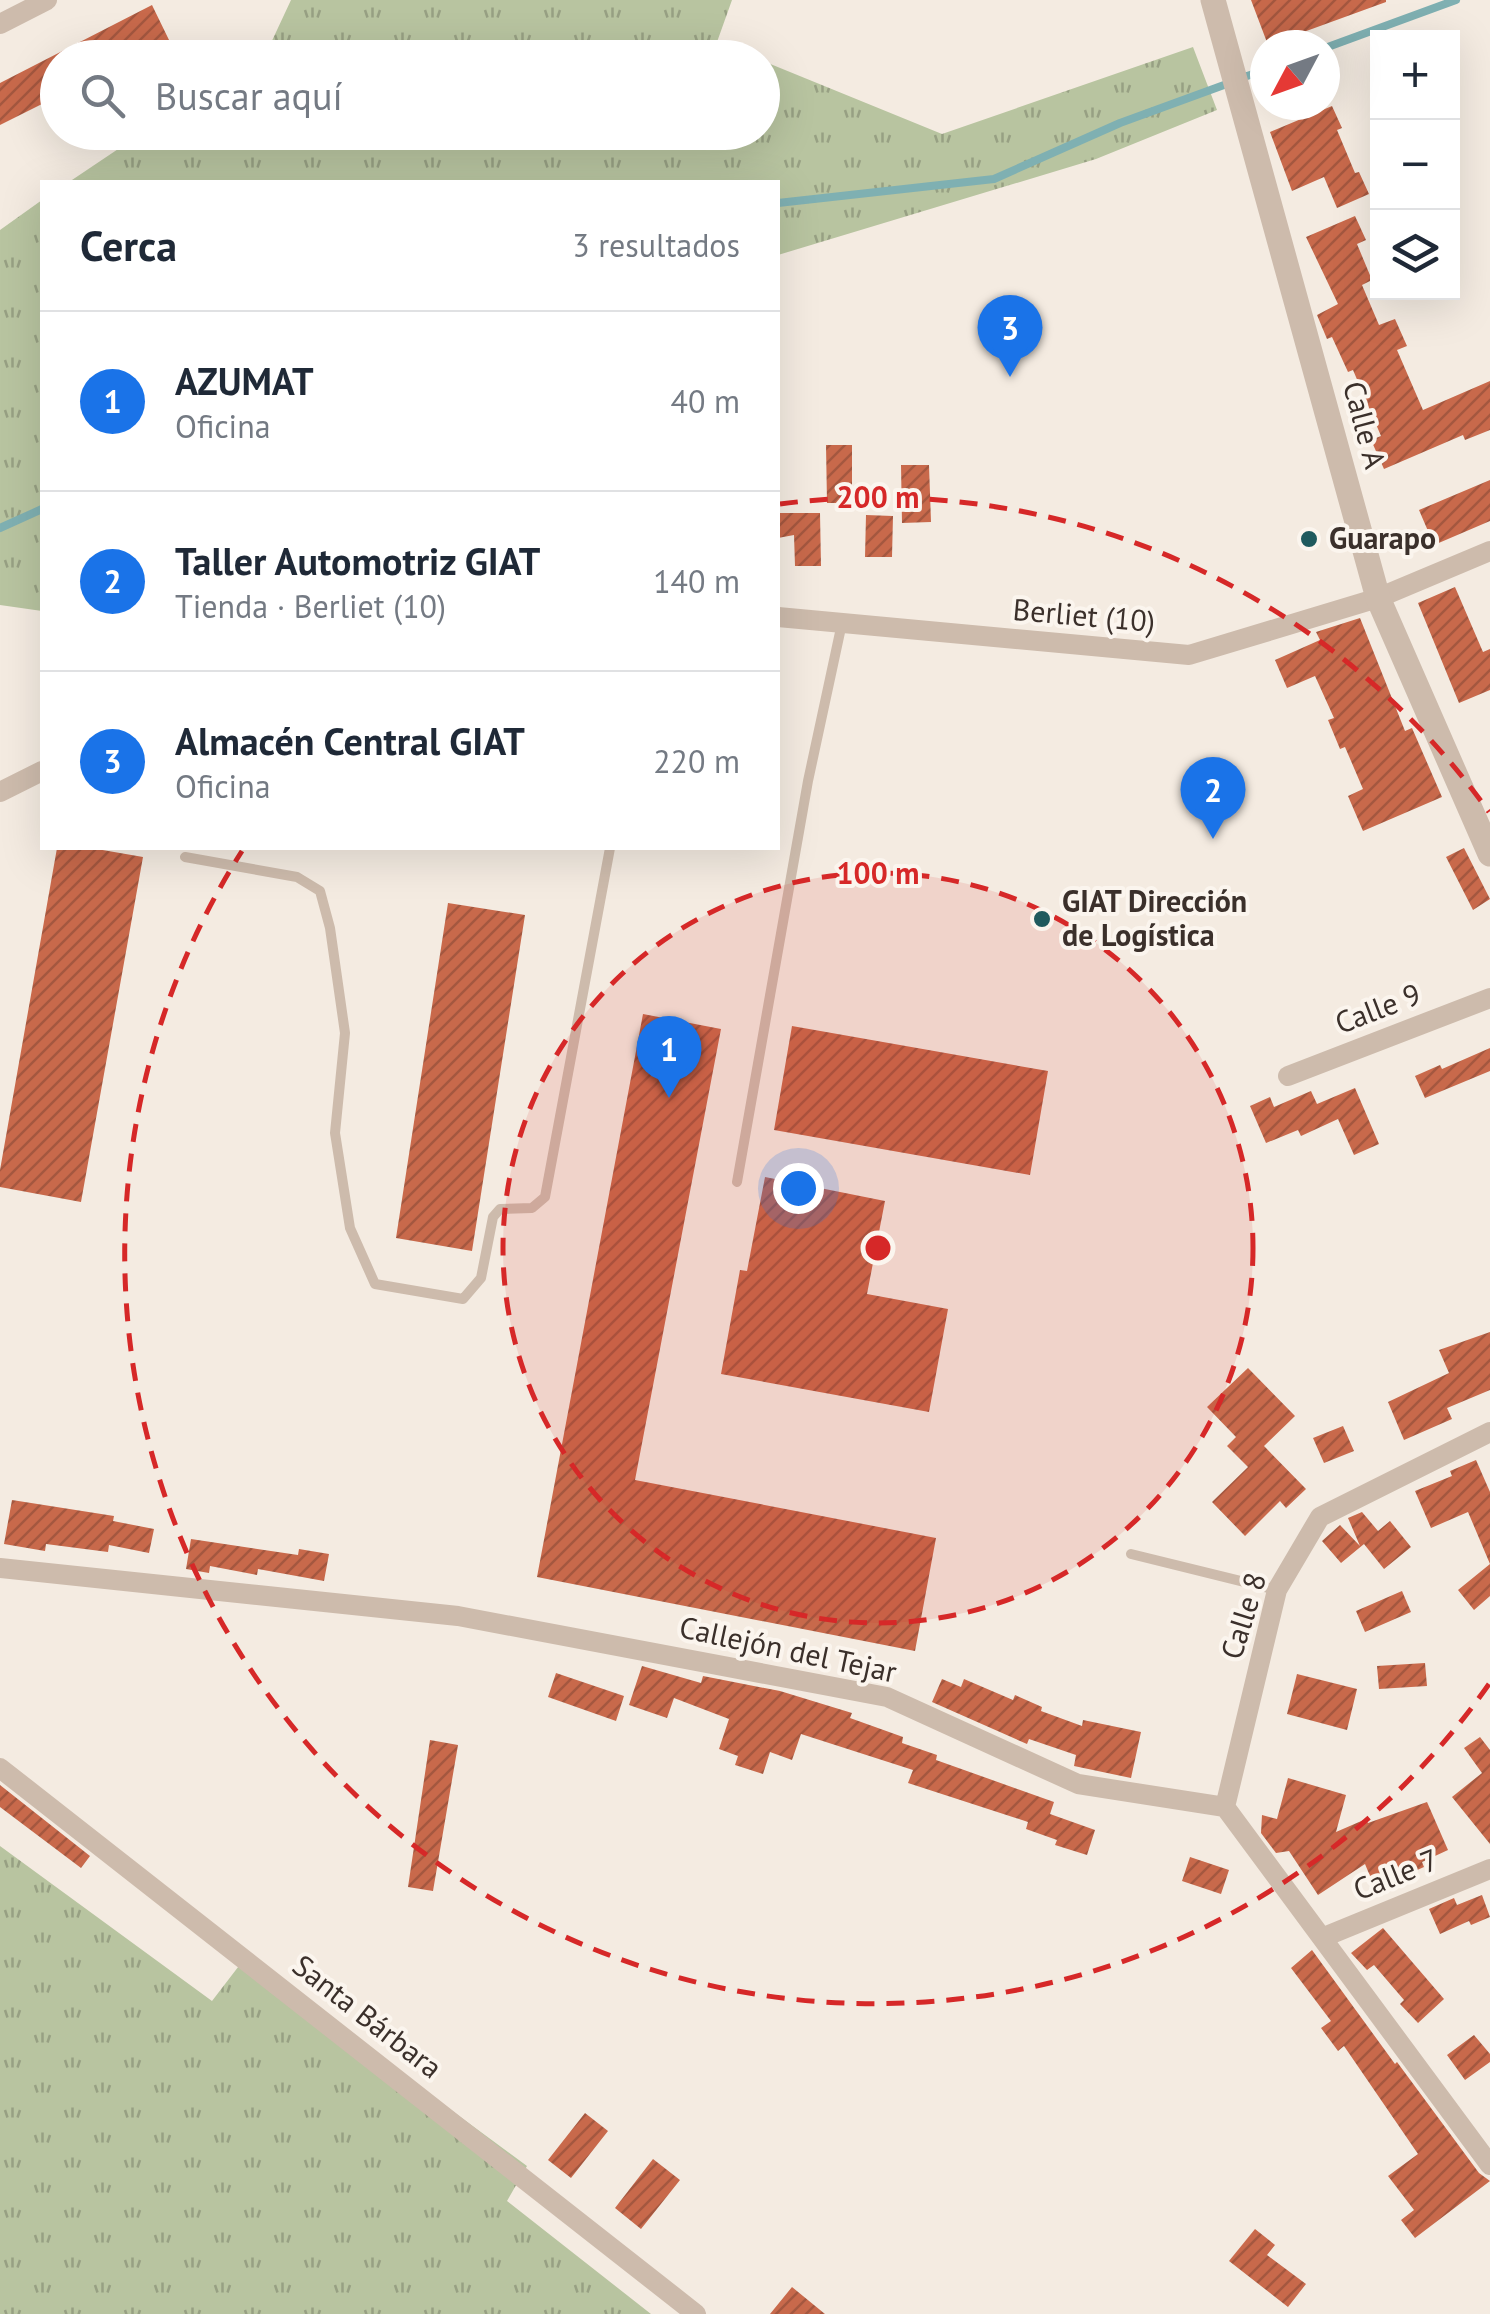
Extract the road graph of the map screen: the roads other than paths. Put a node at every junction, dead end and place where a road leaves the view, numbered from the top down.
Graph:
1 (47, 0) edge
2 (1213, 0) edge
3 (0, 24) edge
4 (1490, 551) edge
5 (1378, 598) junction
6 (780, 616) edge
7 (842, 623) junction
8 (40, 773) edge
9 (0, 792) edge
10 (610, 850) edge
11 (1490, 854) edge
12 (184, 857) dead end
13 (1490, 998) edge
14 (1288, 1076) dead end
15 (738, 1182) dead end
16 (1490, 1432) edge
17 (1131, 1554) dead end
18 (0, 1568) edge
19 (1277, 1590) junction
20 (0, 1768) edge
21 (1226, 1808) junction
22 (1490, 1869) edge
23 (1324, 1937) junction
24 (1490, 2165) edge
25 (696, 2314) edge

1 - 3 street
2 - 5 street, Calle A
4 - 5 street, Berliet (10)
5 - 7 street, Berliet (10)
5 - 11 street, Calle A
6 - 7 street, Berliet (10)
7 - 15 lane
8 - 9 street
10 - 12 lane
13 - 14 street, Calle 9
16 - 19 street, Calle 8
17 - 19 lane
18 - 21 street, Callejón del Tejar
19 - 21 street, Calle 8
20 - 25 street, Santa Bárbara
21 - 23 street
22 - 23 street, Calle 7
23 - 24 street

